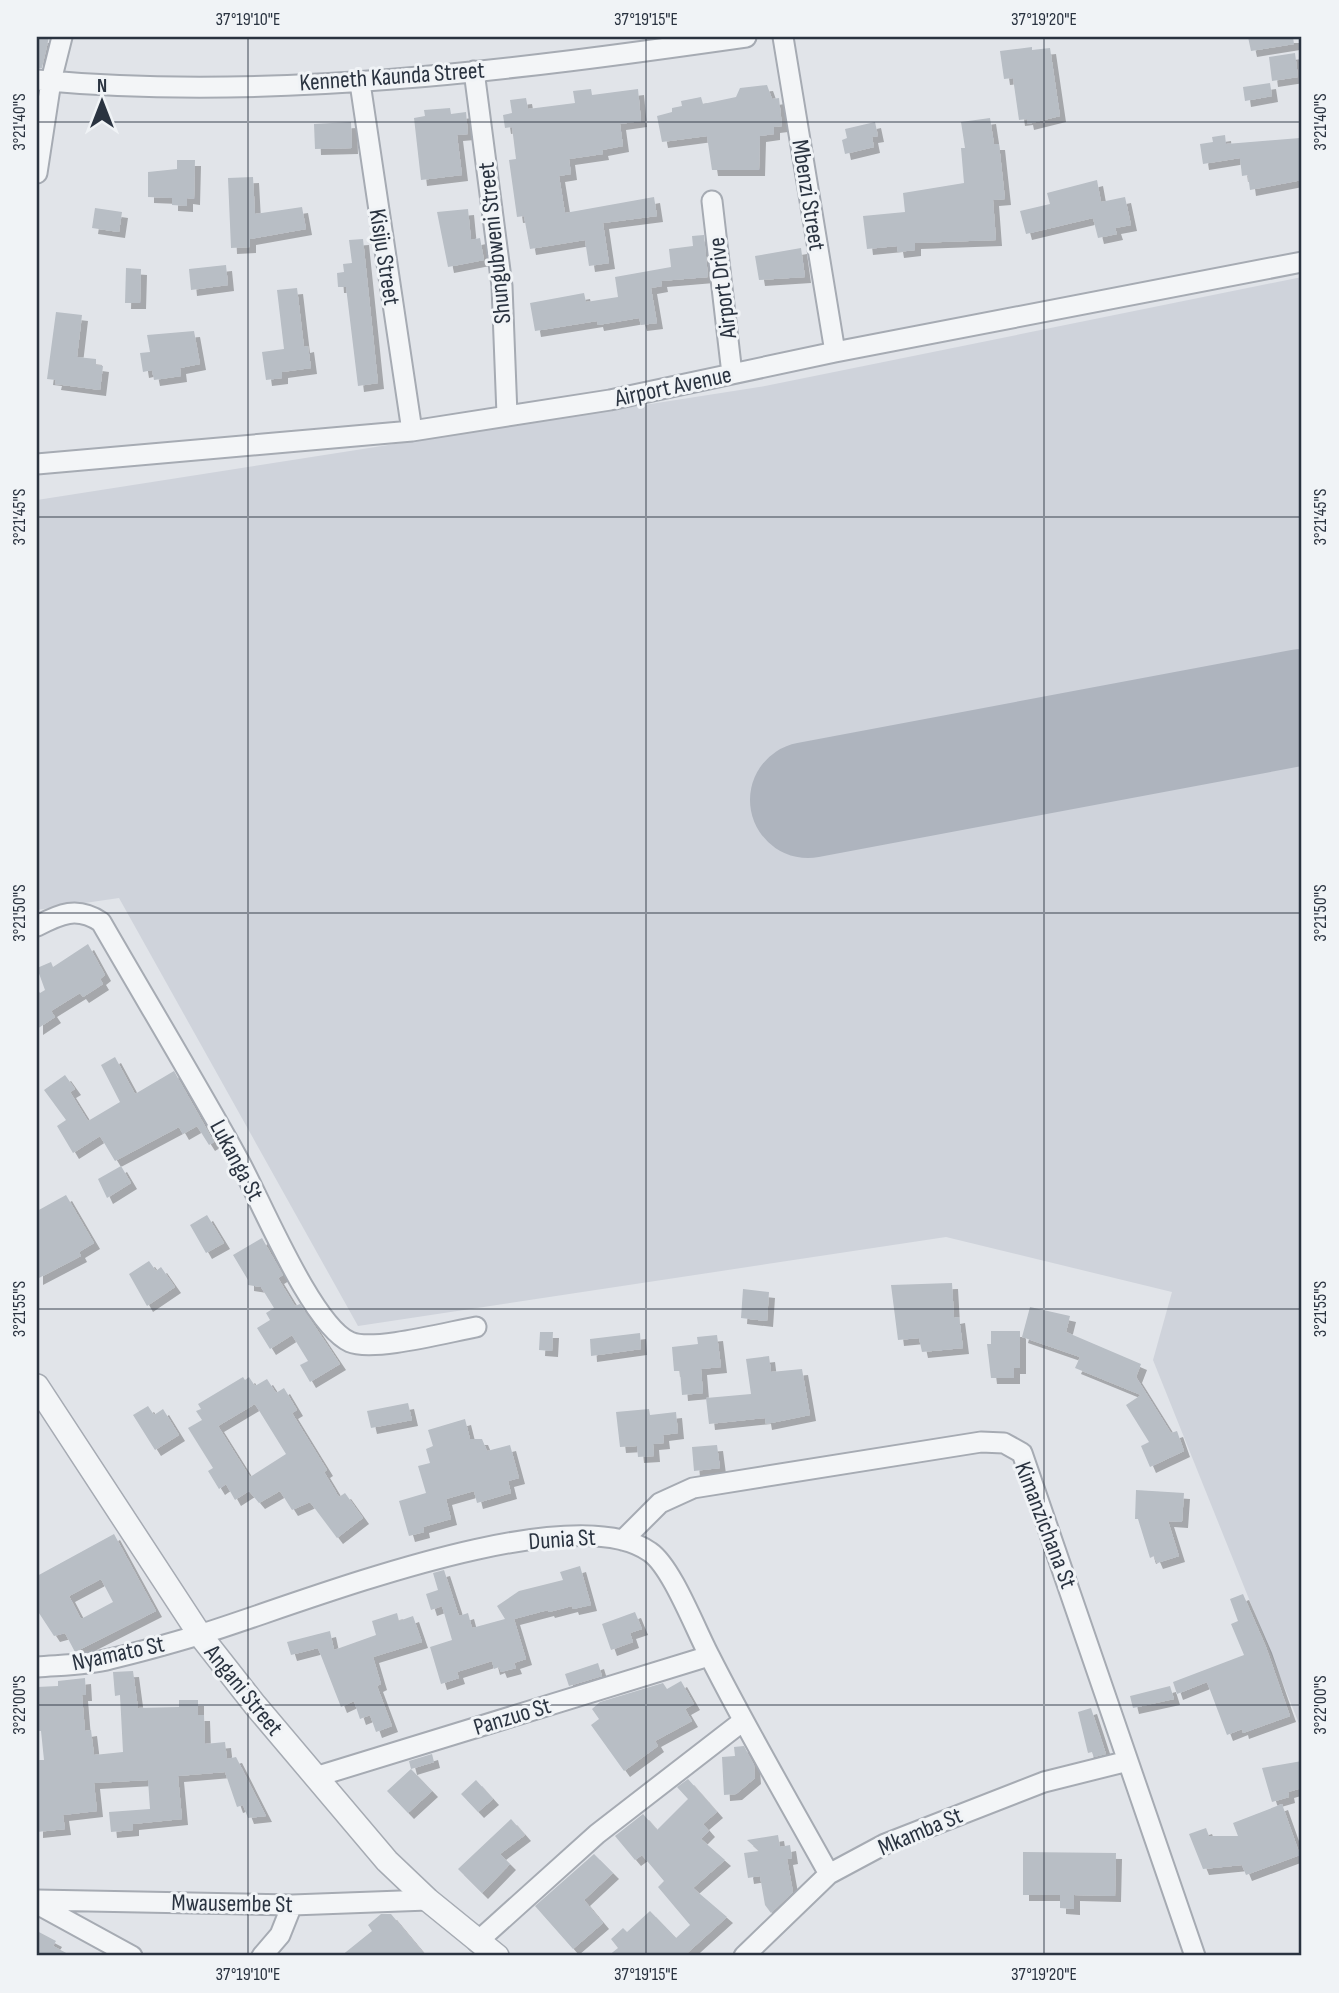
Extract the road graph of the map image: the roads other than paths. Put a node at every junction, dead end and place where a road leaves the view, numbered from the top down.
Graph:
1 (62, 37) edge
2 (746, 37) edge
3 (783, 37) edge
4 (474, 71) junction
5 (44, 81) edge
6 (360, 83) junction
7 (37, 173) edge
8 (712, 201) dead end
9 (1302, 262) edge
10 (835, 352) junction
11 (732, 374) junction
12 (507, 415) junction
13 (412, 430) junction
14 (37, 464) edge
15 (37, 926) edge
16 (476, 1327) dead end
17 (37, 1386) edge
18 (43, 1411) edge
19 (623, 1540) junction
20 (200, 1635) junction
21 (709, 1656) junction
22 (37, 1667) edge
23 (743, 1721) junction
24 (1128, 1761) junction
25 (315, 1777) junction
26 (829, 1874) junction
27 (428, 1900) junction
28 (37, 1902) edge
29 (292, 1905) junction
30 (477, 1942) junction
31 (755, 1952) edge
32 (132, 1956) edge
33 (262, 1956) edge
34 (496, 1956) edge
35 (1195, 1956) edge

1 - 5 street
2 - 4 street, Kenneth Kaunda Street
3 - 10 street, Mbenzi Street
4 - 6 street, Kenneth Kaunda Street
4 - 12 street, Shungubweni Street
5 - 6 street, Kenneth Kaunda Street
5 - 7 street
6 - 13 street, Kisiju Street
8 - 11 street, Airport Drive
9 - 10 street, Airport Avenue
10 - 11 street, Airport Avenue
11 - 12 street, Airport Avenue
12 - 13 street, Airport Avenue
13 - 14 street, Airport Avenue
15 - 16 street, Lukanga St
17 - 18 street, Angani Street
18 - 20 street, Angani Street
19 - 20 street, Dunia St
19 - 21 street, Dunia St
19 - 24 street, Kimanzichana St
20 - 22 street, Nyamato St
20 - 25 street, Angani Street
21 - 23 street, Dunia St
21 - 25 street, Panzuo St
23 - 26 street, Dunia St
23 - 30 street
24 - 26 street, Mkamba St
24 - 35 street, Kimanzichana St
25 - 27 street, Angani Street
26 - 31 street, Mkamba St
27 - 29 street, Mwausembe St
27 - 30 street, Angani Street
28 - 29 street, Mwausembe St
28 - 32 street
29 - 33 street
30 - 34 street, Angani Street

